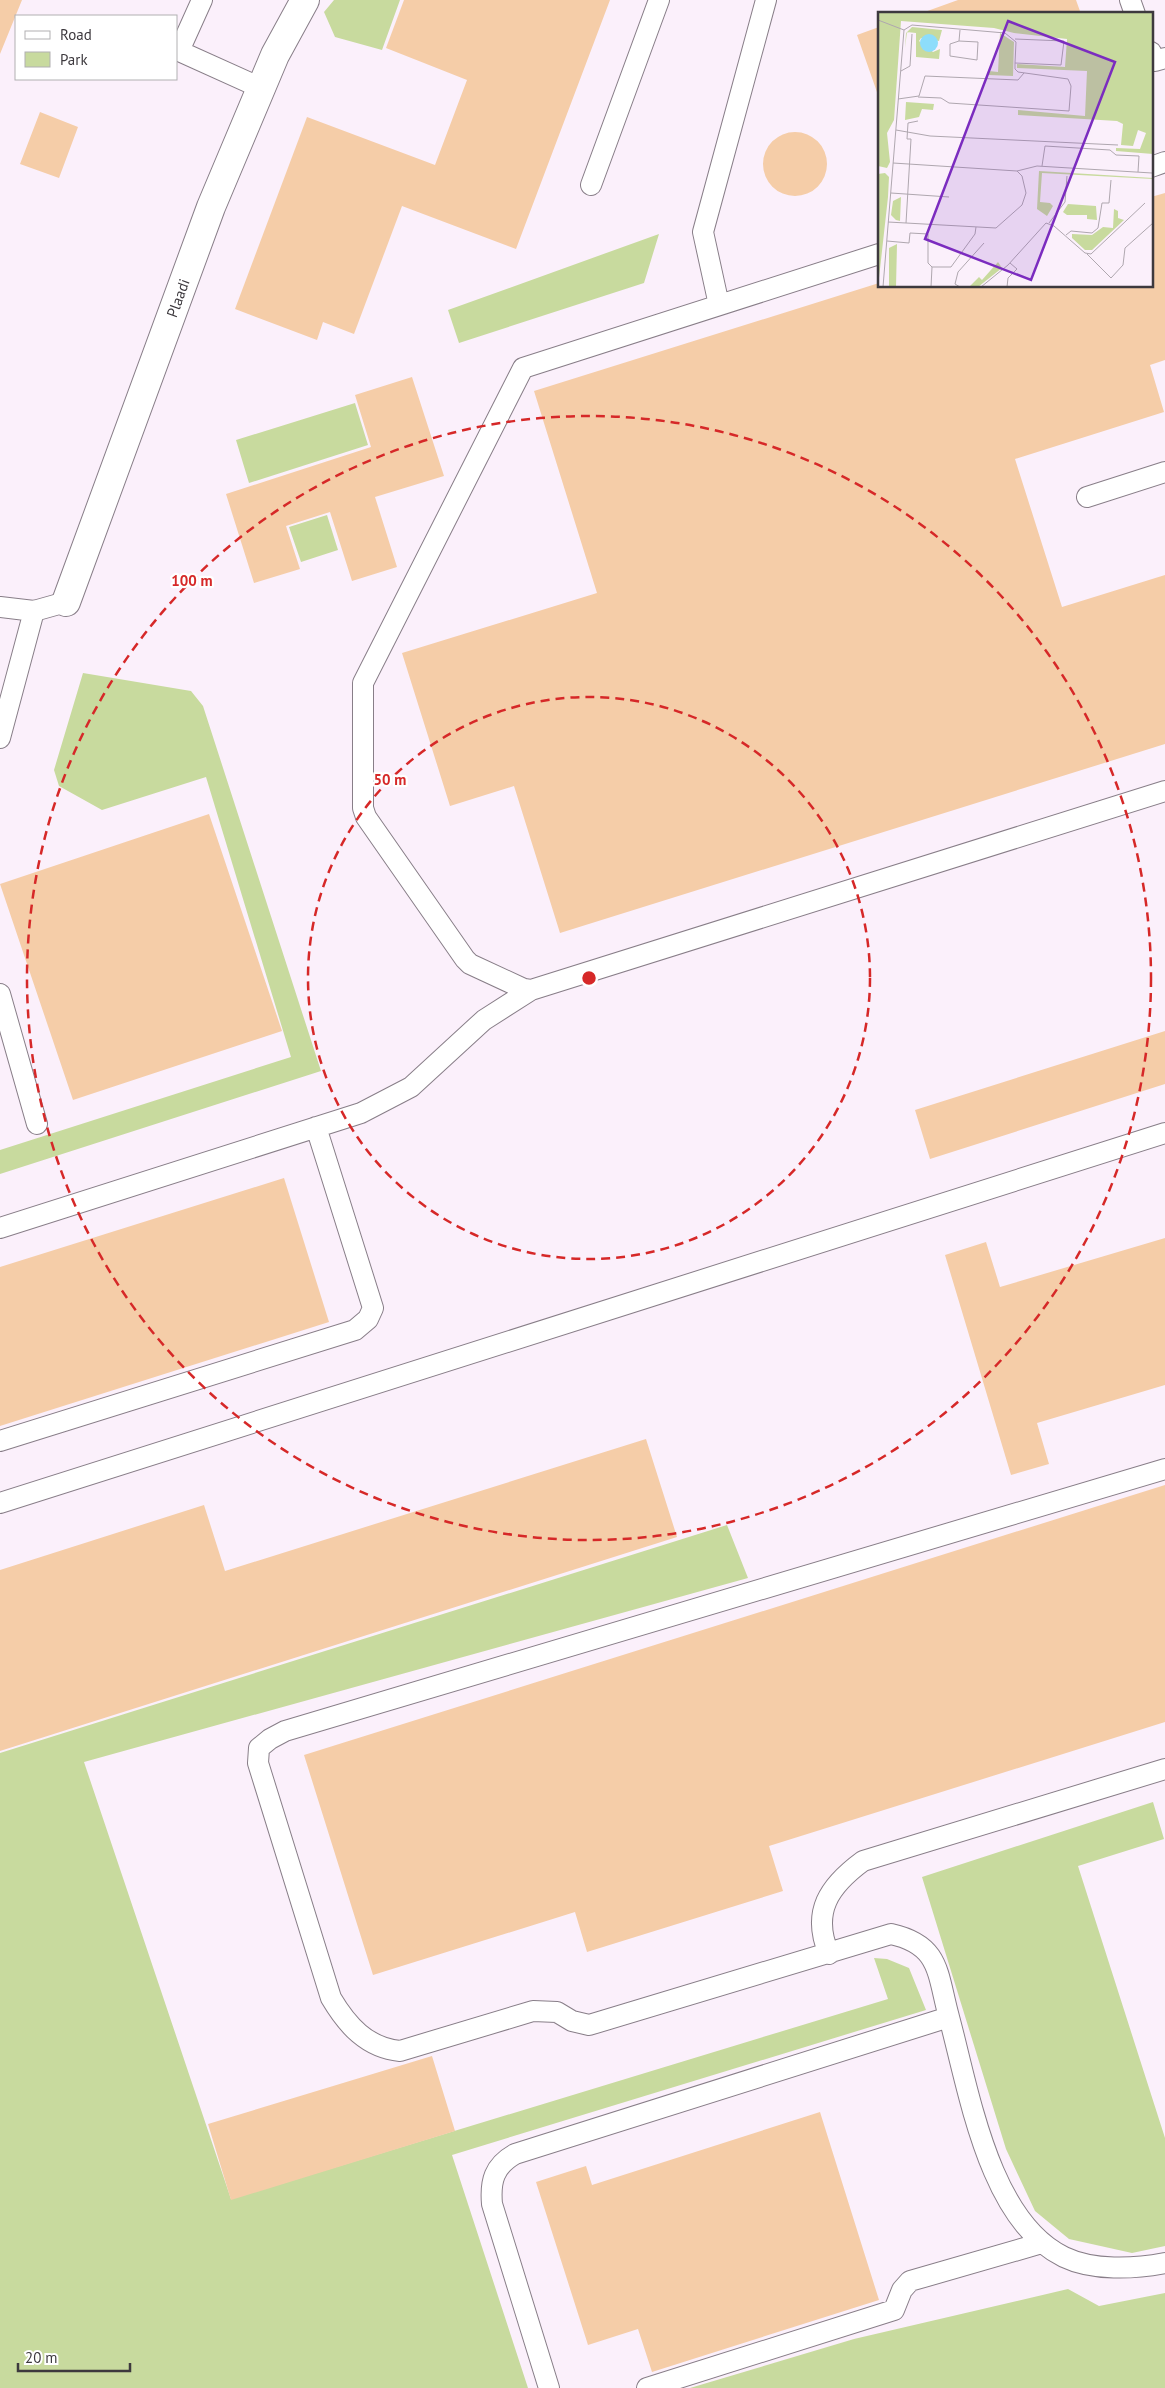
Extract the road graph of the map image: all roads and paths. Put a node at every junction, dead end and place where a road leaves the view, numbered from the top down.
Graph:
1 (202, 0) edge
2 (305, 0) edge
3 (659, 0) edge
4 (766, 0) edge
5 (1130, 0) edge
6 (1134, 12) edge
7 (1152, 54) edge
8 (1165, 58) edge
9 (261, 88) junction
10 (1165, 162) edge
11 (1152, 167) edge
12 (591, 185) dead end
13 (878, 254) edge
14 (719, 305) junction
15 (1165, 472) edge
16 (1087, 497) dead end
17 (66, 602) joint
18 (0, 607) edge
19 (34, 611) junction
20 (4, 708) edge
21 (0, 738) edge
22 (1165, 791) edge
23 (531, 990) junction
24 (0, 994) edge
25 (37, 1124) dead end
26 (316, 1127) junction
27 (1165, 1133) edge
28 (0, 1228) edge
29 (0, 1441) edge
30 (1165, 1469) edge
31 (0, 1503) edge
32 (1165, 1769) edge
33 (829, 1954) junction
34 (949, 2018) junction
35 (1042, 2243) junction
36 (1165, 2263) edge
37 (549, 2388) edge
38 (647, 2388) edge

1 - 9 lane
2 - 9 street, Plaadi
3 - 12 lane
4 - 14 lane
5 - 6 lane
7 - 8 lane
9 - 17 street, Plaadi
10 - 11 lane
13 - 14 lane
14 - 23 lane
15 - 16 lane
17 - 19 lane
18 - 19 lane
19 - 20 lane
20 - 21 lane
22 - 23 lane
23 - 26 lane
24 - 25 lane
26 - 28 lane
26 - 29 lane
27 - 31 lane
30 - 33 lane
32 - 33 lane
33 - 34 lane
34 - 35 lane
34 - 37 lane
35 - 36 lane
35 - 38 lane

